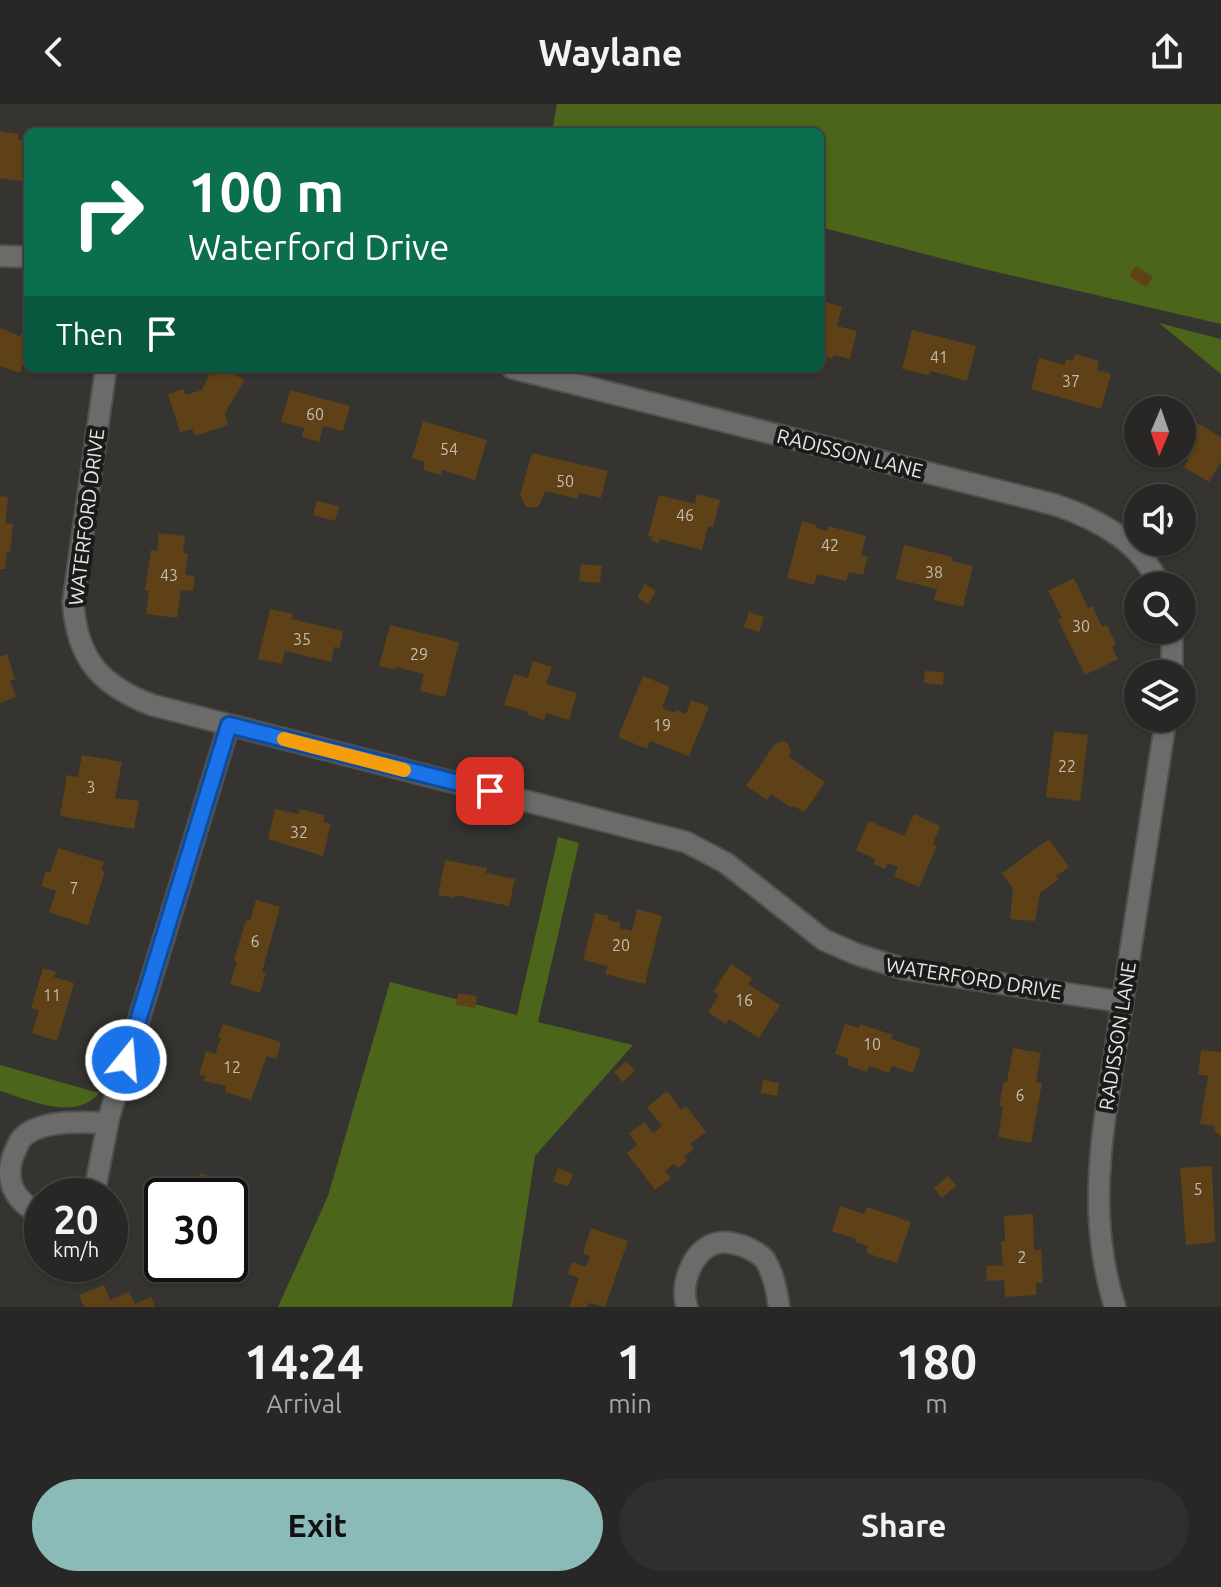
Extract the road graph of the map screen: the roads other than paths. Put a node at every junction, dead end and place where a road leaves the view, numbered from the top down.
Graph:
1 (0, 256) edge
2 (24, 257) edge
3 (105, 372) edge
4 (528, 372) edge
5 (1151, 572) edge
6 (229, 725) junction
7 (1164, 732) edge
8 (1123, 1002) junction
9 (107, 1123) junction
10 (97, 1178) edge
11 (24, 1203) edge
12 (687, 1307) edge
13 (779, 1307) edge
14 (1115, 1307) edge

1 - 2 street
3 - 6 street, WATERFORD DRIVE
4 - 5 street, RADISSON LANE
6 - 8 street, WATERFORD DRIVE
6 - 9 street
7 - 8 street, RADISSON LANE
8 - 14 street, RADISSON LANE
9 - 10 street
9 - 11 street
12 - 13 street

